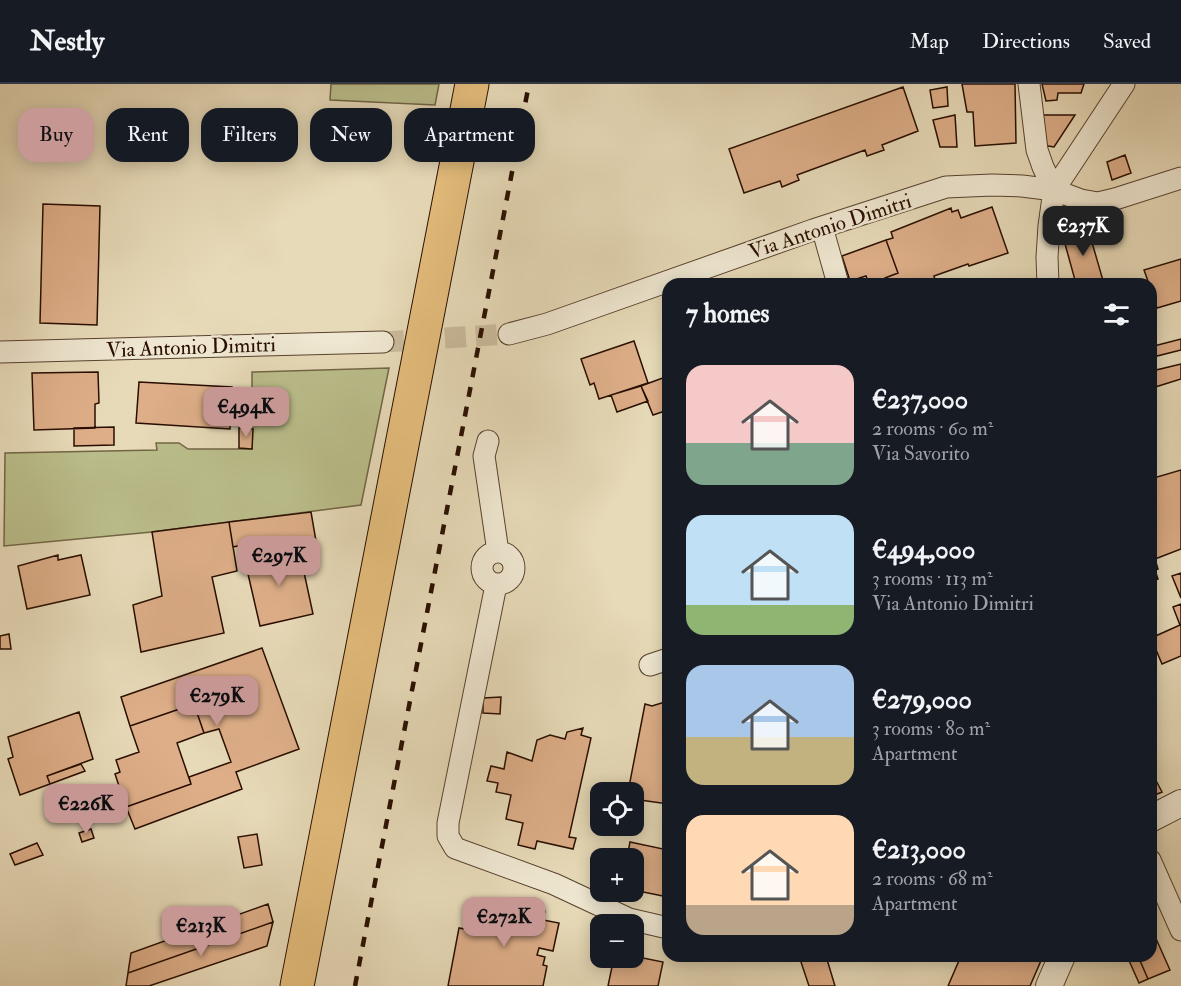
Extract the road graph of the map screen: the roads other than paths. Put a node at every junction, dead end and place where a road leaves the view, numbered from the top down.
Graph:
1 (472, 84) edge
2 (1029, 84) edge
3 (1124, 84) edge
4 (1181, 178) edge
5 (1054, 190) junction
6 (822, 227) junction
7 (677, 278) edge
8 (836, 278) edge
9 (1048, 278) edge
10 (662, 283) edge
11 (509, 334) tunnel mouth
12 (383, 342) tunnel mouth
13 (0, 352) edge
14 (488, 441) dead end
15 (1181, 803) edge
16 (1157, 815) edge
17 (1157, 876) edge
18 (662, 927) edge
19 (1181, 930) edge
20 (1059, 962) edge
21 (297, 986) edge
22 (1049, 986) edge

1 - 21 highway
2 - 5 street
3 - 5 street
4 - 5 street, Via Antonio Dimitri
5 - 6 street, Via Antonio Dimitri
5 - 9 street
6 - 7 street, Via Antonio Dimitri
6 - 8 street
10 - 11 street, Via Antonio Dimitri
12 - 13 street, Via Antonio Dimitri
14 - 18 street
15 - 16 street
17 - 19 street
20 - 22 street

